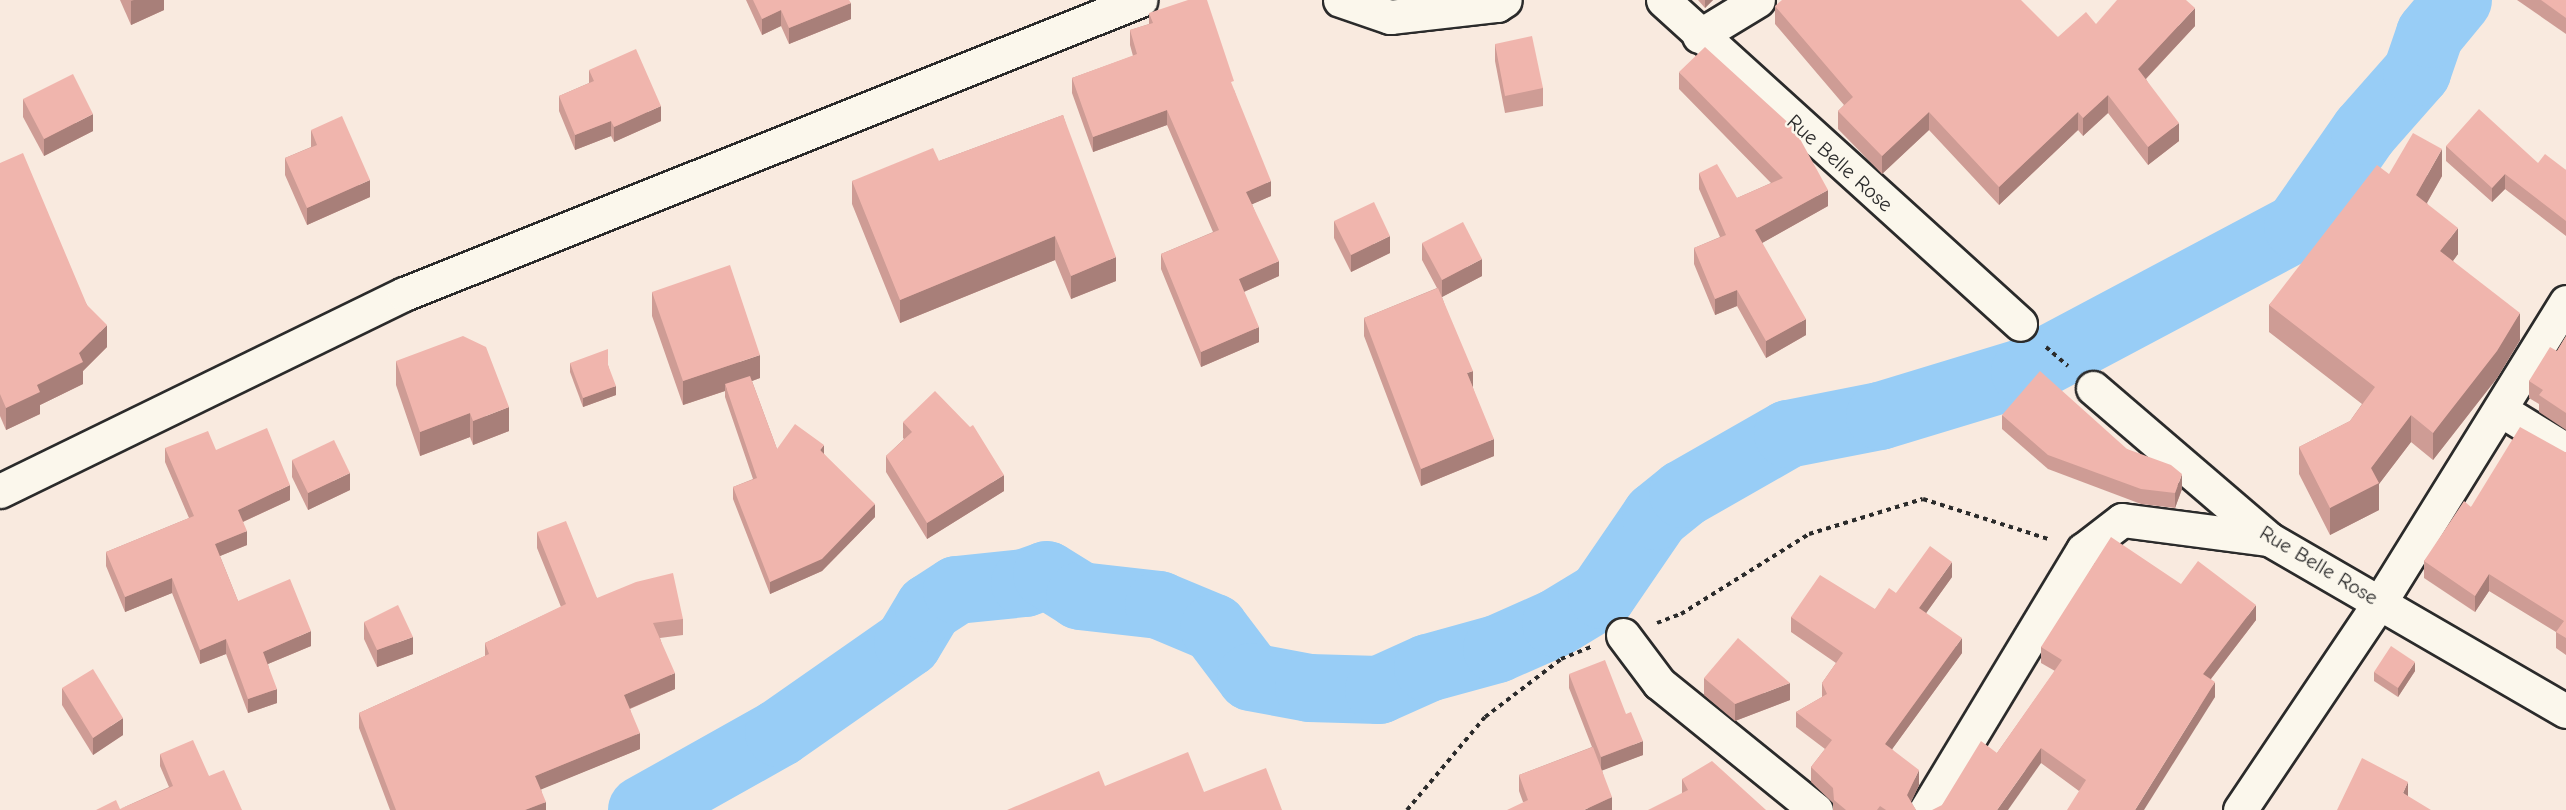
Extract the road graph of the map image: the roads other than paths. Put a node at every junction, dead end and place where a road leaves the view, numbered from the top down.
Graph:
1 (1140, 0) edge
2 (1340, 0) edge
3 (1505, 0) edge
4 (1663, 0) edge
5 (1758, 0) edge
6 (1699, 36) junction
7 (2566, 302) edge
8 (2020, 324) road end
9 (2093, 388) road end
10 (2501, 410) junction
11 (2566, 450) edge
12 (0, 491) edge
13 (2269, 539) junction
14 (2380, 602) junction
15 (1623, 635) road end
16 (2566, 711) edge
17 (1816, 810) edge
18 (1926, 810) edge
19 (2240, 810) edge

1 - 12 street
2 - 3 street
4 - 6 street, Rue Belle Rose
5 - 6 street
6 - 8 street, Rue Belle Rose
7 - 10 street
9 - 13 street, Rue Belle Rose
10 - 11 street
10 - 14 street
13 - 14 street, Rue Belle Rose
13 - 18 street
14 - 16 street, Rue Belle Rose
14 - 19 street
15 - 17 street

